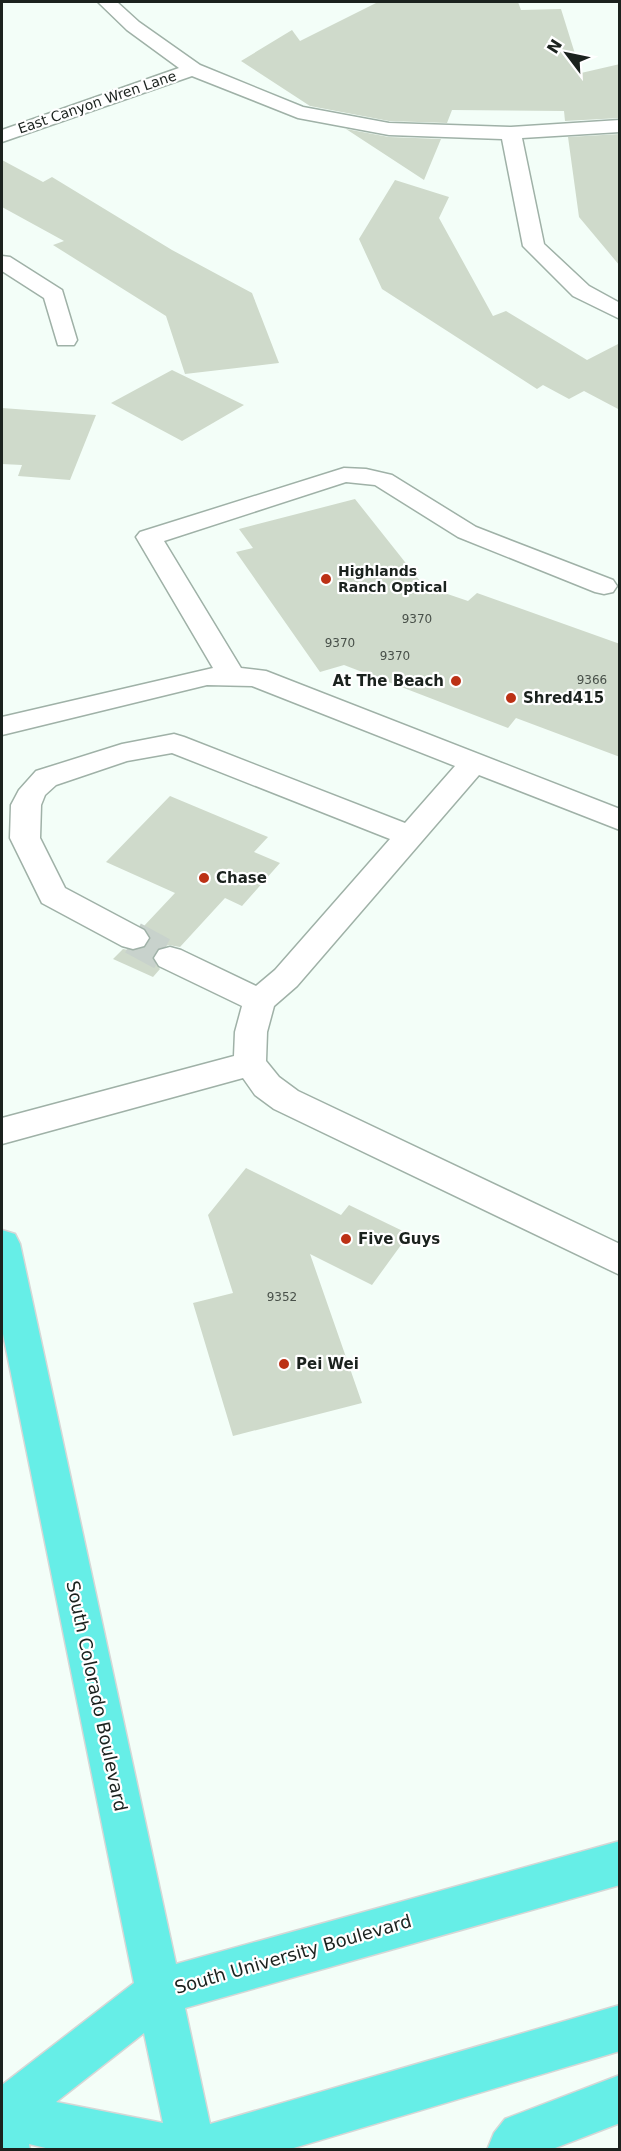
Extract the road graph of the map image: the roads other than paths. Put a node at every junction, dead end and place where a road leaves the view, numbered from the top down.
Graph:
1 (107, 2) edge
2 (193, 69) junction
3 (620, 126) edge
4 (511, 133) junction
5 (2, 136) edge
6 (2, 262) edge
7 (620, 312) edge
8 (66, 340) dead end
9 (604, 586) dead end
10 (231, 675) junction
11 (2, 726) edge
12 (474, 763) junction
13 (620, 820) edge
14 (410, 836) junction
15 (133, 938) tunnel mouth
16 (170, 958) tunnel mouth
17 (259, 1001) junction
18 (250, 1065) junction
19 (2, 1131) edge
20 (2, 1244) edge
21 (620, 1261) edge
22 (620, 1863) edge
23 (159, 1992) junction
24 (620, 2028) edge
25 (620, 2099) edge
26 (2, 2116) edge
27 (6, 2150) edge
28 (175, 2150) edge
29 (192, 2150) edge
30 (204, 2150) edge
31 (511, 2150) edge

1 - 2 street
2 - 4 street
2 - 5 street, East Canyon Wren Lane
3 - 4 street
4 - 7 street
6 - 8 street
9 - 10 street
10 - 11 street
10 - 12 street
12 - 13 street
12 - 14 street
14 - 15 street
14 - 17 street
16 - 17 street
17 - 18 street
18 - 19 street
18 - 21 street
20 - 23 main road, South Colorado Boulevard
22 - 23 main road, South University Boulevard
23 - 26 main road, South University Boulevard
23 - 29 main road, South Colorado Boulevard
24 - 30 main road
25 - 31 main road
26 - 27 main road
26 - 28 main road

